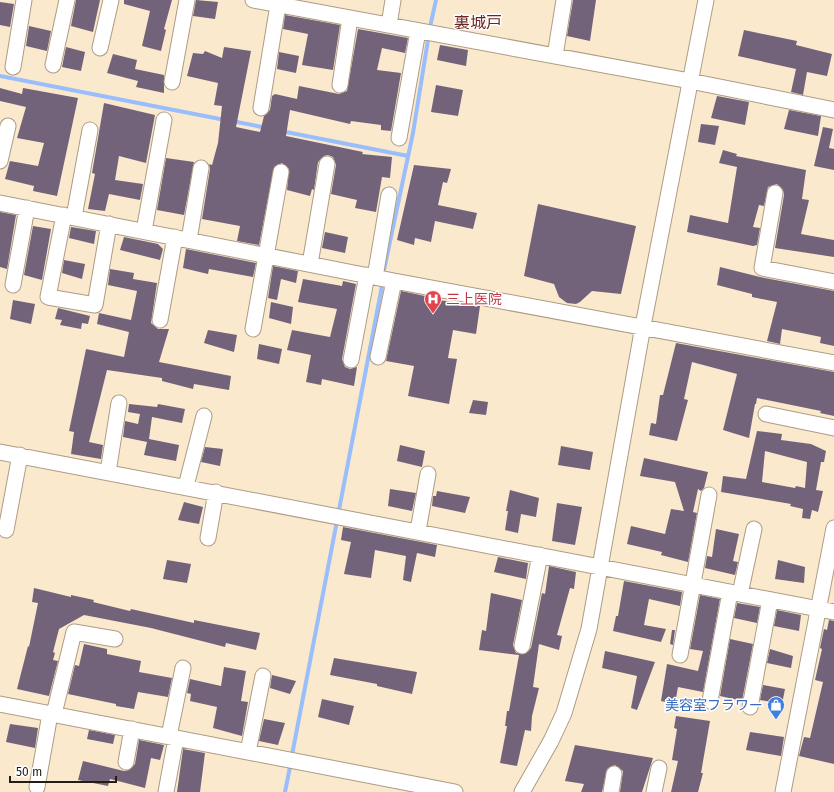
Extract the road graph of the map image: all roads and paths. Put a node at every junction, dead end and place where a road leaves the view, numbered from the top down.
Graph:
1 (24, 0) edge
2 (67, 0) edge
3 (111, 0) edge
4 (187, 0) edge
5 (253, 0) edge
6 (393, 0) edge
7 (564, 0) edge
8 (706, 0) edge
9 (278, 5) junction
10 (312, 5) edge
11 (350, 18) junction
12 (389, 25) junction
13 (418, 31) junction
14 (100, 48) dead end
15 (555, 56) junction
16 (53, 65) dead end
17 (13, 67) dead end
18 (690, 81) junction
19 (172, 82) dead end
20 (340, 85) dead end
21 (261, 108) dead end
22 (834, 110) edge
23 (164, 120) dead end
24 (8, 126) dead end
25 (90, 130) dead end
26 (399, 138) dead end
27 (0, 161) edge
28 (327, 164) dead end
29 (201, 168) dead end
30 (281, 172) dead end
31 (775, 193) dead end
32 (389, 195) dead end
33 (0, 203) edge
34 (27, 208) junction
35 (69, 216) junction
36 (110, 224) junction
37 (144, 231) junction
38 (182, 238) junction
39 (267, 255) junction
40 (310, 264) junction
41 (371, 276) junction
42 (394, 281) junction
43 (834, 282) edge
44 (13, 285) dead end
45 (160, 320) dead end
46 (643, 326) junction
47 (253, 329) dead end
48 (378, 358) dead end
49 (351, 360) dead end
50 (834, 363) edge
51 (119, 403) dead end
52 (766, 414) dead end
53 (204, 416) dead end
54 (834, 428) edge
55 (0, 452) edge
56 (20, 455) junction
57 (108, 472) junction
58 (428, 474) dead end
59 (186, 486) junction
60 (216, 492) junction
61 (709, 495) dead end
62 (834, 528) edge
63 (754, 529) dead end
64 (6, 530) dead end
65 (418, 531) junction
66 (208, 538) dead end
67 (540, 555) junction
68 (599, 568) junction
69 (692, 585) junction
70 (735, 593) junction
71 (770, 600) junction
72 (827, 610) edge
73 (115, 639) dead end
74 (522, 646) dead end
75 (680, 655) dead end
76 (183, 668) dead end
77 (263, 676) dead end
78 (710, 701) dead end
79 (0, 704) edge
80 (750, 707) dead end
81 (52, 714) junction
82 (132, 730) junction
83 (172, 737) junction
84 (248, 752) junction
85 (126, 762) dead end
86 (659, 768) dead end
87 (614, 774) dead end
88 (37, 787) dead end
89 (166, 792) edge
90 (456, 792) edge
91 (522, 792) edge
92 (611, 792) edge
93 (654, 792) edge
94 (783, 792) edge

1 - 17 street
2 - 16 street
3 - 14 street
4 - 19 street
5 - 9 street
6 - 12 street
7 - 15 street
8 - 18 street
9 - 10 street
9 - 21 street
10 - 11 street
11 - 12 street
11 - 20 street
12 - 13 street
13 - 15 street
13 - 26 street
15 - 18 street
18 - 22 street
18 - 46 street
23 - 37 street
24 - 27 street
25 - 35 street
28 - 40 street
29 - 38 street
30 - 39 street
31 - 43 street
32 - 41 street
33 - 34 street
34 - 35 street
34 - 44 street
35 - 36 street
35 - 36 street
36 - 37 street
37 - 38 street
38 - 39 street
38 - 45 street
39 - 40 street
39 - 47 street
40 - 41 street
41 - 42 street
41 - 49 street
42 - 46 street
42 - 48 street
46 - 50 street
46 - 68 street
51 - 57 street
52 - 54 street
53 - 59 street
55 - 56 street
56 - 57 street
56 - 64 street
57 - 59 street
58 - 65 street
59 - 60 street
60 - 65 street
60 - 66 street
61 - 69 street
62 - 72 street
63 - 70 street
65 - 67 street
67 - 68 street
67 - 74 street
68 - 69 street
68 - 91 street
69 - 70 street
69 - 75 street
70 - 71 street
70 - 78 street
71 - 72 street
71 - 80 street
72 - 94 street
73 - 81 street
76 - 83 street
77 - 84 street
79 - 81 street
81 - 82 street
81 - 88 street
82 - 83 street
82 - 85 street
83 - 84 street
83 - 89 street
84 - 90 street
86 - 93 street
87 - 92 street

